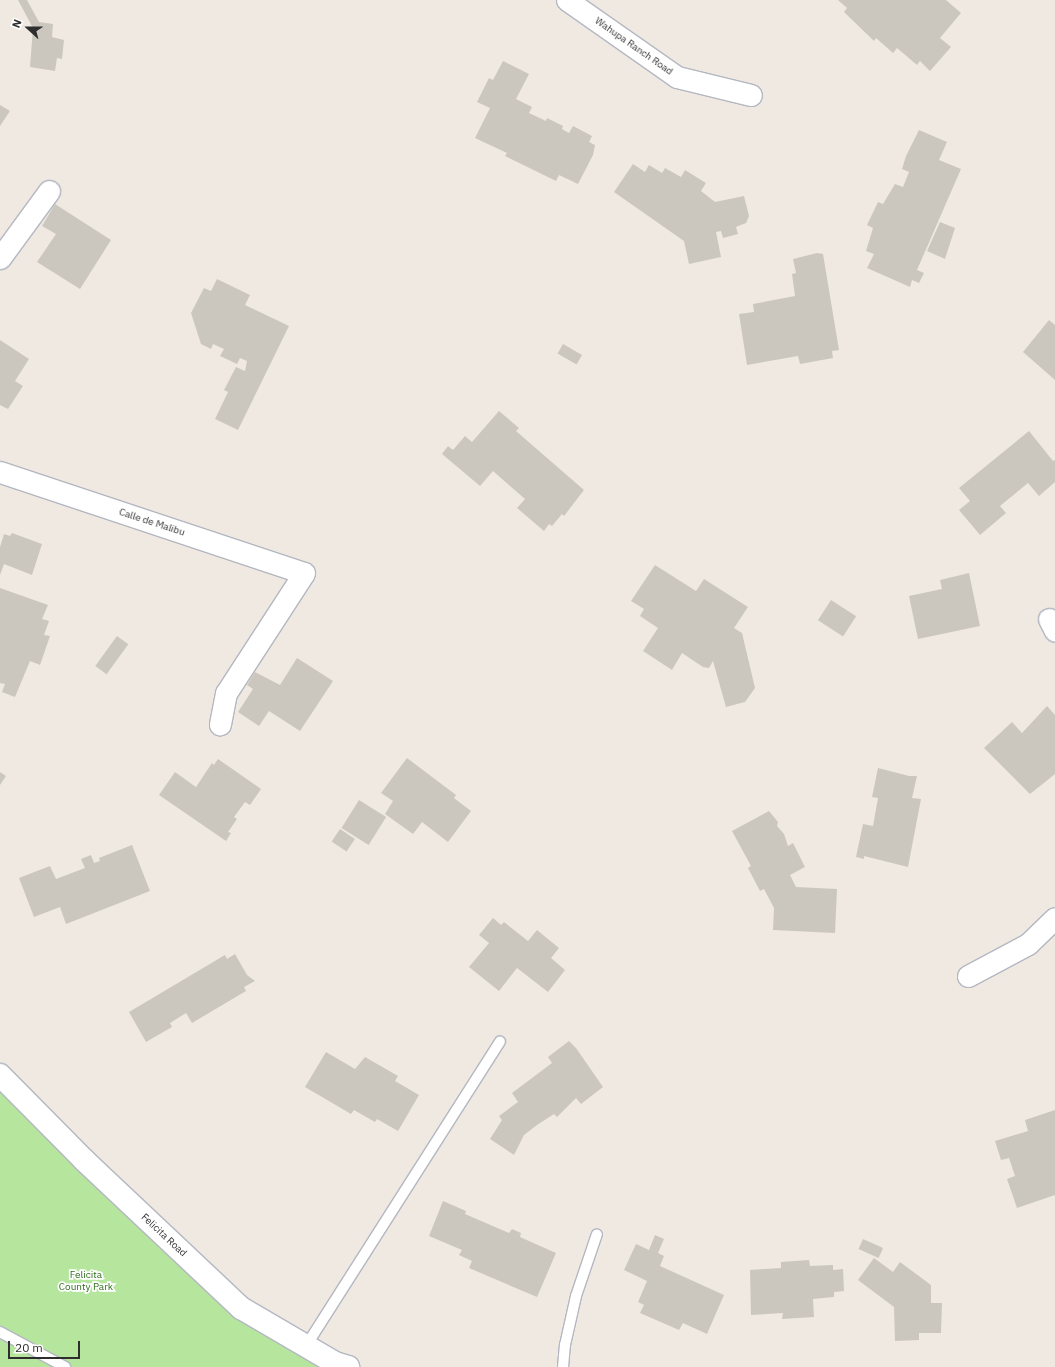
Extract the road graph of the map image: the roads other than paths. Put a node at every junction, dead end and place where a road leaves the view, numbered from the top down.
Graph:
1 (567, 0) edge
2 (751, 95) dead end
3 (49, 191) dead end
4 (0, 258) edge
5 (0, 472) edge
6 (220, 724) dead end
7 (1055, 918) edge
8 (968, 976) dead end
9 (500, 1042) dead end
10 (0, 1075) edge
11 (596, 1234) dead end
12 (0, 1332) edge
13 (306, 1346) junction
14 (65, 1367) edge
15 (348, 1367) edge
16 (563, 1367) edge

1 - 2 street, Wahupa Ranch Road
3 - 4 street
5 - 6 street, Calle de Malibu
7 - 8 street
9 - 13 lane
10 - 13 main road, Felicita Road
11 - 16 lane
12 - 14 lane
13 - 15 main road, Felicita Road

